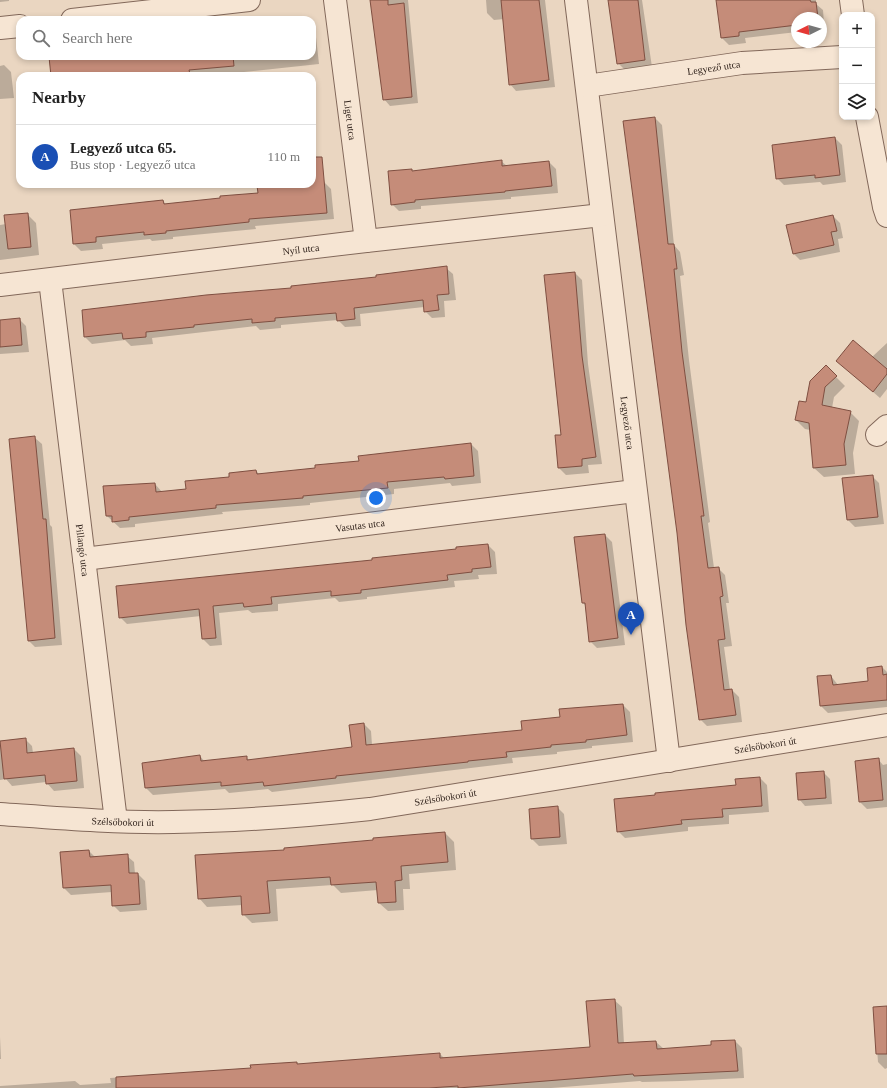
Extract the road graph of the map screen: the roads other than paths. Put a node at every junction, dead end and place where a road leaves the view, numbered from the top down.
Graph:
1 (249, 0) edge
2 (335, 0) edge
3 (576, 0) edge
4 (851, 0) edge
5 (853, 12) edge
6 (107, 16) edge
7 (16, 26) edge
8 (0, 28) edge
9 (839, 56) edge
10 (587, 86) junction
11 (868, 120) edge
12 (602, 215) junction
13 (887, 216) edge
14 (366, 241) junction
15 (50, 280) junction
16 (0, 285) edge
17 (635, 491) junction
18 (84, 559) junction
19 (887, 725) edge
20 (669, 761) junction
21 (0, 814) edge
22 (116, 821) junction

1 - 6 street
2 - 14 street, Liget utca
3 - 10 street, Legyező utca
4 - 5 street
7 - 8 street
9 - 10 street, Legyező utca
10 - 12 street, Legyező utca
11 - 13 street
12 - 14 street, Nyíl utca
12 - 17 street, Legyező utca
14 - 15 street, Nyíl utca
15 - 16 street, Nyíl utca
15 - 18 street, Pillangó utca
17 - 18 street, Vasutas utca
17 - 20 street, Legyező utca
18 - 22 street, Pillangó utca
19 - 20 street, Szélsőbokori út
20 - 22 street, Szélsőbokori út
21 - 22 street, Szélsőbokori út

